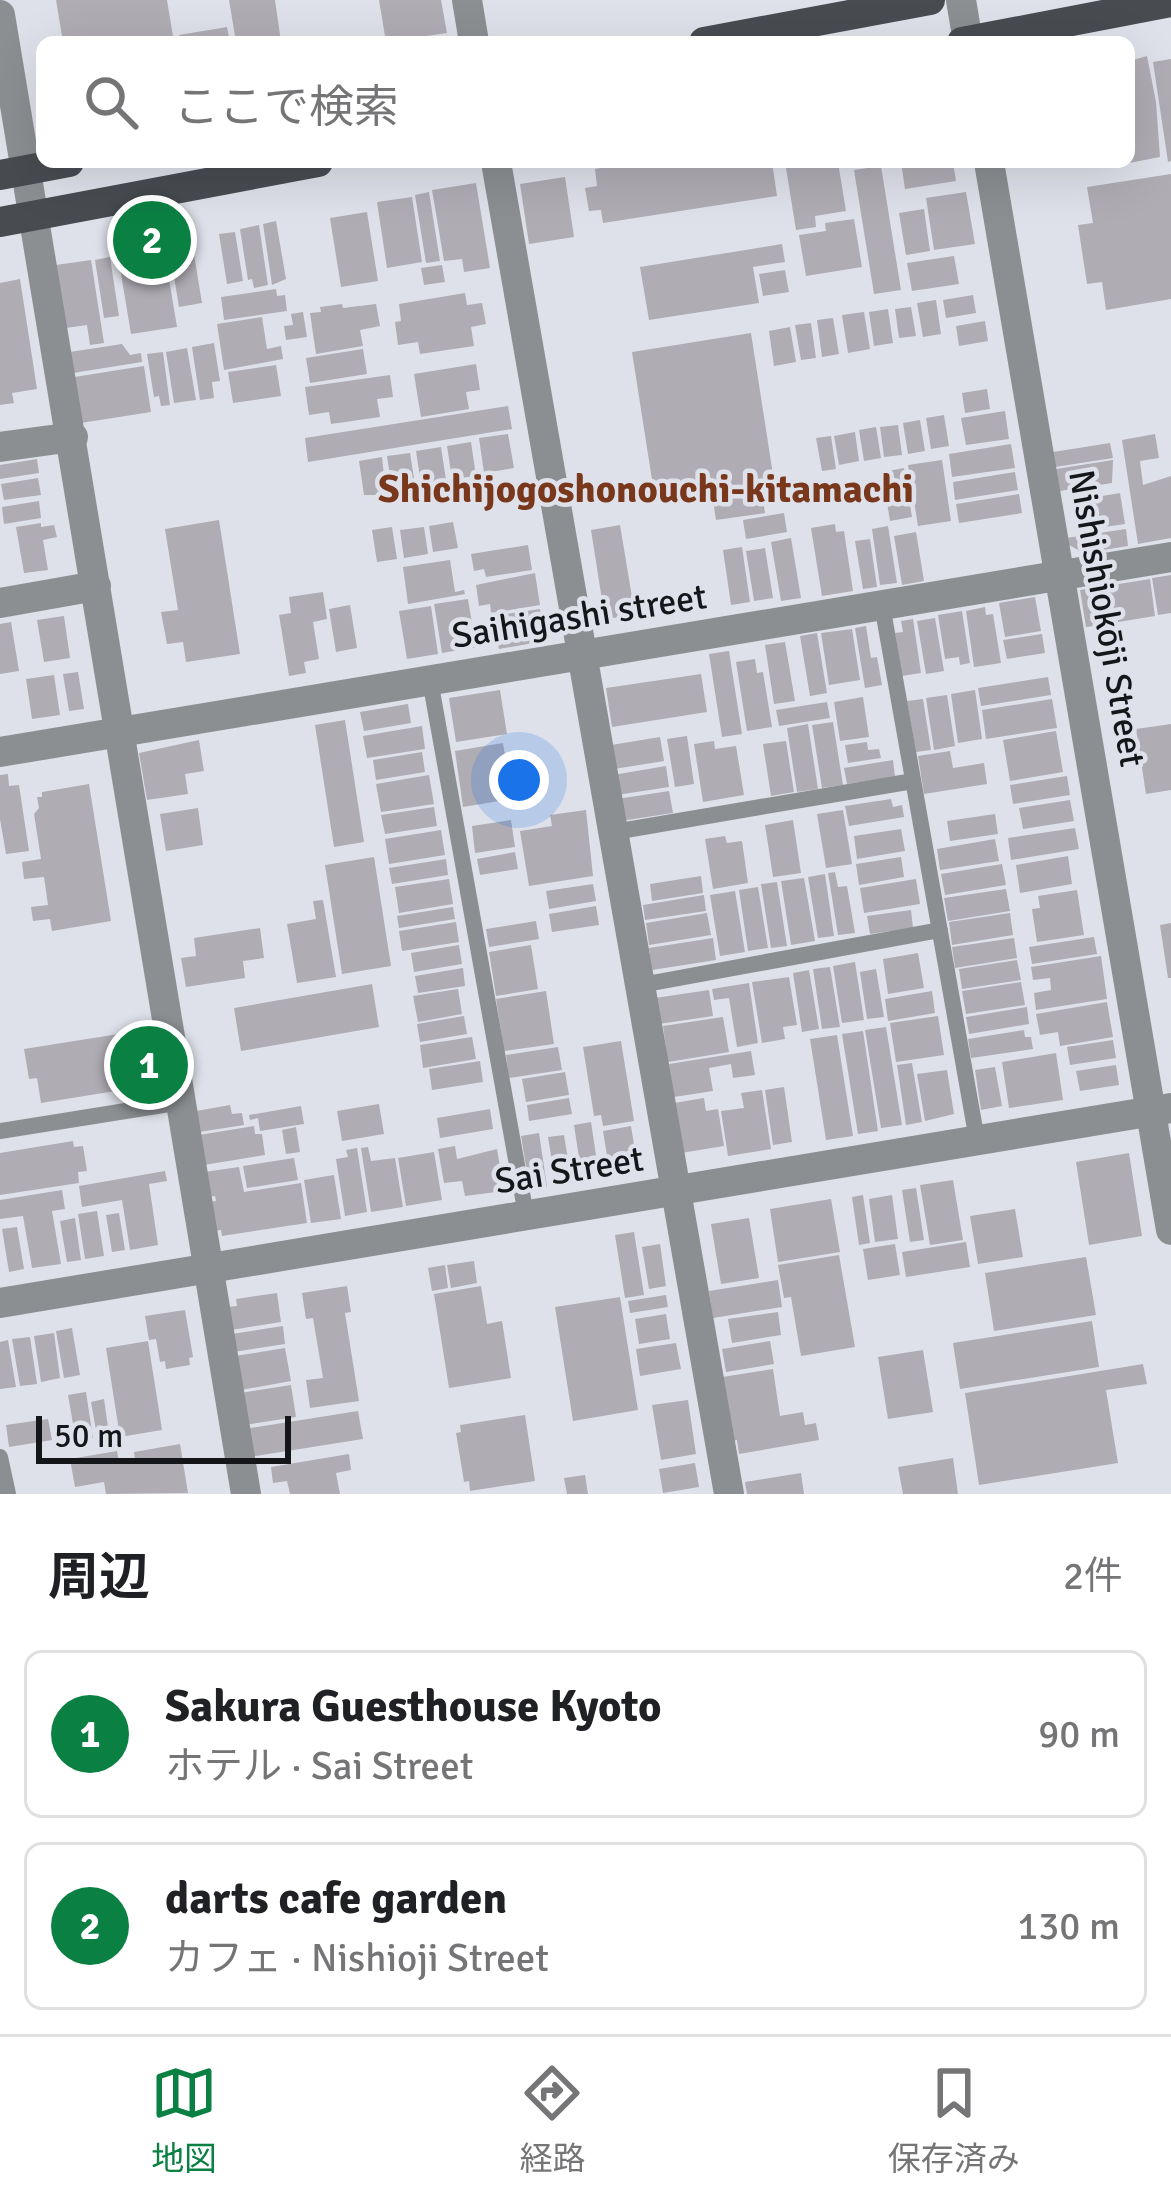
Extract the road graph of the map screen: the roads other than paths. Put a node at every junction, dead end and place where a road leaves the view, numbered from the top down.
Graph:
1 (467, 0) edge
2 (930, 0) edge
3 (961, 0) edge
4 (1171, 2) edge
5 (0, 15) edge
6 (473, 36) edge
7 (736, 36) edge
8 (965, 36) edge
9 (997, 36) edge
10 (286, 168) edge
11 (497, 168) edge
12 (990, 168) edge
13 (13, 173) edge
14 (33, 215) junction
15 (0, 222) edge
16 (73, 437) junction
17 (0, 447) edge
18 (1171, 557) edge
19 (1062, 575) junction
20 (96, 586) junction
21 (0, 603) edge
22 (882, 605) junction
23 (583, 654) junction
24 (430, 680) junction
25 (119, 732) junction
26 (0, 752) edge
27 (913, 781) junction
28 (614, 832) junction
29 (940, 930) junction
30 (641, 985) junction
31 (182, 1102) junction
32 (1161, 1109) edge
33 (0, 1131) edge
34 (977, 1140) junction
35 (677, 1190) junction
36 (526, 1215) junction
37 (1171, 1230) edge
38 (209, 1268) junction
39 (0, 1303) edge
40 (0, 1457) edge
41 (8, 1494) edge
42 (246, 1494) edge
43 (729, 1494) edge

1 - 6 street
2 - 7 main road
3 - 8 street
4 - 9 main road
5 - 13 street
10 - 14 main road
11 - 23 street
12 - 19 street, Nishishiokōji Street
13 - 14 street
14 - 15 main road
14 - 16 street
16 - 17 street
16 - 20 street
18 - 19 street, Saihigashi street
19 - 22 street, Saihigashi street
19 - 32 street, Nishishiokōji Street
20 - 21 street
20 - 25 street
22 - 23 street, Saihigashi street
22 - 27 lane
23 - 24 street, Saihigashi street
23 - 28 street
24 - 25 street, Saihigashi street
24 - 36 lane
25 - 26 street, Saihigashi street
25 - 31 street
27 - 28 lane
27 - 29 lane
28 - 30 street
29 - 30 lane
29 - 34 lane
30 - 35 street
31 - 33 lane
31 - 38 street
32 - 34 street, Sai Street
32 - 37 street, Nishishiokōji Street
34 - 35 street, Sai Street
35 - 36 street, Sai Street
35 - 43 street
36 - 38 street, Sai Street
38 - 39 street, Sai Street
38 - 42 street
40 - 41 lane

